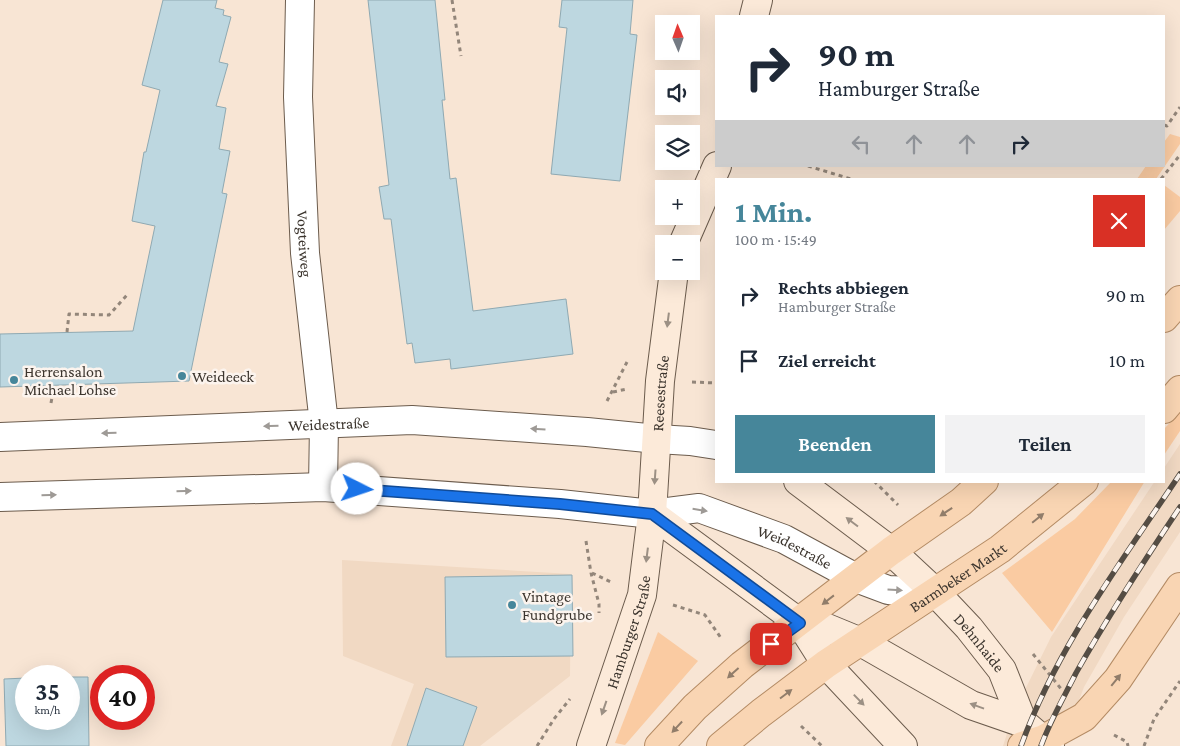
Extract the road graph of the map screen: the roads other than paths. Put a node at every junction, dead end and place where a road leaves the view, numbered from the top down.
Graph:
1 (300, 0) edge
2 (758, 0) edge
3 (754, 15) edge
4 (719, 167) edge
5 (687, 235) edge
6 (673, 280) edge
7 (1180, 300) edge
8 (1165, 317) edge
9 (1180, 390) edge
10 (1165, 408) edge
11 (324, 424) junction
12 (0, 437) edge
13 (657, 439) junction
14 (715, 446) edge
15 (801, 483) edge
16 (982, 483) edge
17 (1082, 483) edge
18 (323, 487) junction
19 (0, 497) edge
20 (652, 514) junction
21 (891, 551) junction
22 (856, 578) junction
23 (1180, 587) edge
24 (935, 592) junction
25 (800, 623) junction
26 (861, 642) junction
27 (826, 664) junction
28 (1035, 738) edge
29 (591, 746) edge
30 (659, 746) edge
31 (721, 746) edge
32 (903, 746) edge

1 - 11 street, Vogteiweg
2 - 3 main road
4 - 5 main road
6 -> 13 main road, Reesestraße
7 - 8 main road
9 - 10 main road
11 -> 12 street, Weidestraße
13 -> 11 street, Weidestraße
11 - 18 street, Vogteiweg
13 - 14 street
13 -> 20 main road, Reesestraße
21 -> 15 main road
16 -> 21 main road
24 -> 17 main road, Barmbeker Markt
19 -> 18 street, Weidestraße
18 - 20 street, Weidestraße
20 -> 22 street, Weidestraße
20 - 25 main road
20 -> 29 main road, Hamburger Straße
21 - 22 main road
21 - 24 main road, Dehnhaide
22 -> 24 street, Weidestraße
22 -> 25 main road
28 -> 23 main road
24 - 26 main road, Barmbeker Markt
24 - 28 main road, Dehnhaide
25 - 26 main road
25 - 27 main road
25 -> 30 main road
26 - 27 main road, Barmbeker Markt
28 -> 26 main road
31 -> 27 main road
27 -> 32 main road

